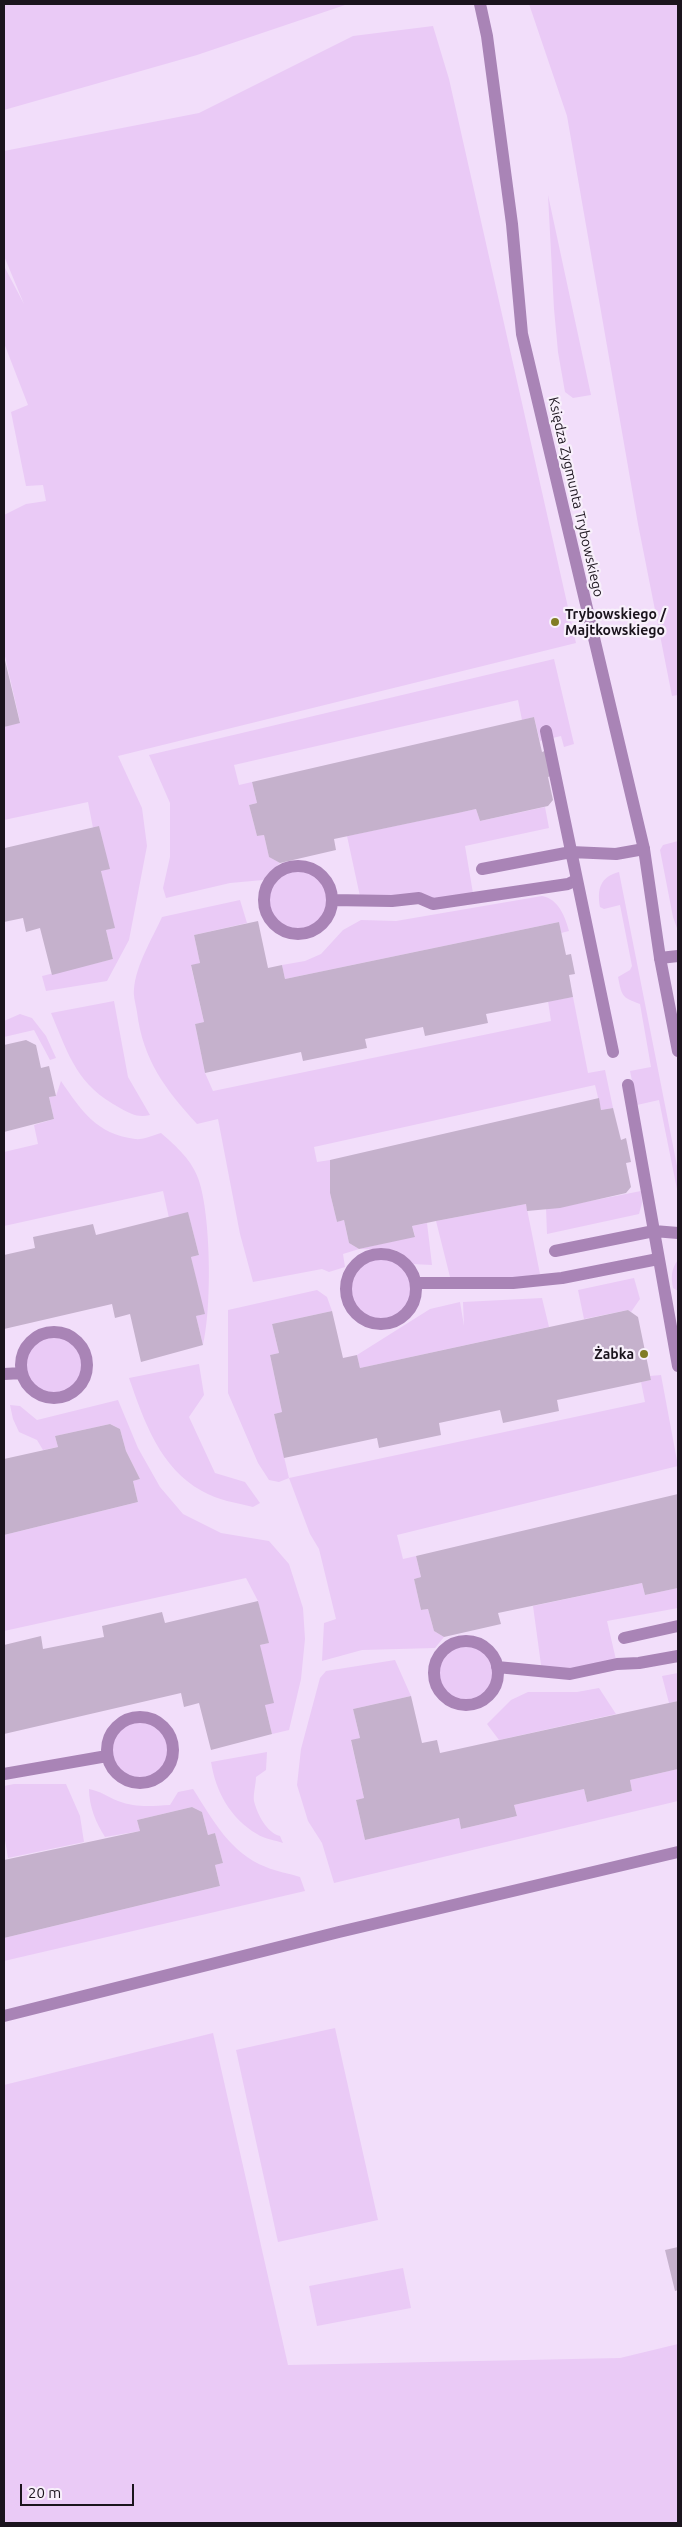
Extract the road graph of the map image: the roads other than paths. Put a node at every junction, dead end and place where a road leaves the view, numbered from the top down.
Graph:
1 (480, 4) edge
2 (546, 731) dead end
3 (644, 849) junction
4 (571, 852) junction
5 (482, 869) dead end
6 (576, 880) junction
7 (332, 900) junction
8 (678, 956) edge
9 (660, 958) junction
10 (678, 1051) edge
11 (613, 1052) dead end
12 (628, 1085) dead end
13 (654, 1231) junction
14 (678, 1232) edge
15 (555, 1251) dead end
16 (658, 1259) junction
17 (416, 1283) junction
18 (678, 1366) edge
19 (22, 1373) junction
20 (4, 1374) edge
21 (678, 1626) edge
22 (624, 1638) dead end
23 (678, 1656) edge
24 (498, 1667) junction
25 (107, 1756) junction
26 (4, 1774) edge
27 (678, 1852) edge
28 (4, 2016) edge

1 - 3 street, Księdza Zygmunta Trybowskiego
2 - 4 street
3 - 4 street
3 - 9 street, Księdza Zygmunta Trybowskiego
4 - 5 street
4 - 6 street
6 - 7 street
6 - 11 street
7 - 7 street
8 - 9 street
9 - 10 street, Księdza Zygmunta Trybowskiego
12 - 13 street
13 - 14 street
13 - 15 street
13 - 16 street
16 - 17 street
16 - 18 street
17 - 17 street
19 - 19 street
19 - 20 street
21 - 22 street
23 - 24 street
24 - 24 street
25 - 25 street
25 - 26 street
27 - 28 street

